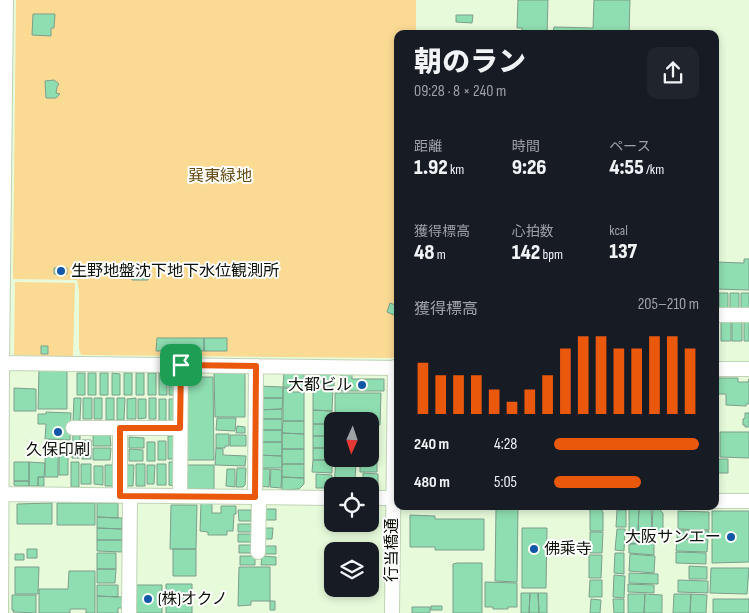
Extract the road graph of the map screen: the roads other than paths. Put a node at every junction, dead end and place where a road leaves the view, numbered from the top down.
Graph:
1 (6, 0) edge
2 (2, 231) edge
3 (719, 315) edge
4 (749, 315) edge
5 (2, 363) junction
6 (181, 365) junction
7 (256, 366) junction
8 (394, 368) edge
9 (719, 369) edge
10 (749, 369) edge
11 (73, 428) dead end
12 (120, 428) junction
13 (180, 428) junction
14 (1, 495) edge
15 (125, 496) junction
16 (180, 496) junction
17 (257, 497) junction
18 (324, 498) edge
19 (379, 498) edge
20 (394, 498) edge
21 (719, 501) edge
22 (749, 502) edge
23 (395, 510) edge
24 (258, 552) dead end
25 (1, 613) edge
26 (129, 613) edge
27 (392, 613) edge

1 - 2 street
2 - 5 street
3 - 4 street
5 - 6 street
5 - 14 street
6 - 7 street
6 - 13 street
7 - 8 street
7 - 17 street
9 - 10 street
11 - 12 street
12 - 13 street
12 - 15 street
13 - 16 street
14 - 15 street
14 - 25 street
15 - 16 street
15 - 26 street
16 - 17 street
17 - 18 street
17 - 24 street
19 - 20 street
21 - 22 street
23 - 27 street, 行当橋通

